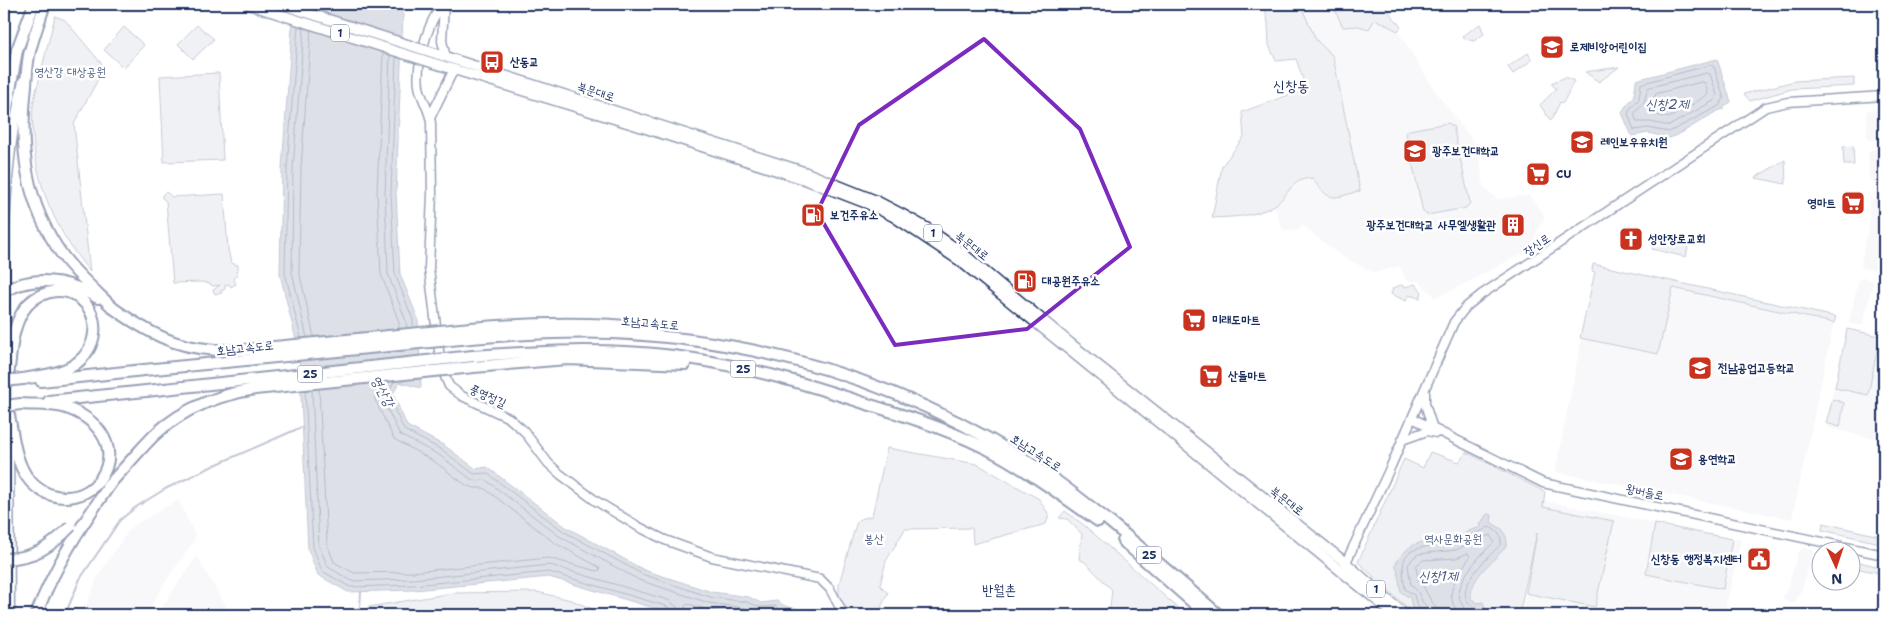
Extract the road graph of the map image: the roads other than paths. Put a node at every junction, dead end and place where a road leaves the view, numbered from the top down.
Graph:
1 (34, 4) edge
2 (45, 4) edge
3 (247, 4) edge
4 (280, 4) edge
5 (444, 4) edge
6 (18, 50) junction
7 (29, 52) junction
8 (439, 58) junction
9 (454, 69) junction
10 (4, 83) edge
11 (1884, 96) edge
12 (431, 116) junction
13 (4, 125) edge
14 (4, 291) edge
15 (113, 308) junction
16 (471, 333) junction
17 (5, 381) edge
18 (22, 381) junction
19 (1425, 389) junction
20 (21, 404) junction
21 (6, 411) edge
22 (1412, 418) junction
23 (1433, 428) junction
24 (1442, 433) junction
25 (1402, 440) junction
26 (1000, 456) junction
27 (1044, 478) junction
28 (111, 483) junction
29 (1075, 500) junction
30 (1884, 555) edge
31 (4, 559) edge
32 (1344, 567) junction
33 (10, 615) edge
34 (36, 615) edge
35 (844, 615) edge
36 (1206, 615) edge
37 (1219, 615) edge
38 (1395, 615) edge
39 (1405, 615) edge

1 - 6 highway
2 - 7 highway
3 - 8 main road, 1, bridge
4 - 8 main road, 1, bridge
5 - 8 main road
5 - 12 main road, 풍영정길
6 - 10 highway
6 - 13 highway
7 - 15 highway
7 - 17 main road
8 - 9 main road, 북문대로 / 1
8 - 32 main road, 북문대로 / 1
9 - 12 main road
9 - 32 main road, 북문대로 / 1
11 - 19 main road, 장신로
12 - 35 main road, 풍영정길
14 - 15 highway, bridge
15 - 16 highway, bridge
16 - 18 highway, 호남고속도로 / 25, bridge
16 - 27 highway, 호남고속도로 / 25
17 - 18 highway, 호남고속도로 / 25
17 - 18 highway
19 - 22 main road, 장신로
19 - 23 main road
20 - 21 highway, 호남고속도로 / 25, bridge
20 - 21 highway
20 - 26 highway, 호남고속도로 / 25, bridge
21 - 33 main road
22 - 23 main road, 왕버들로
22 - 25 main road, 장신로
23 - 24 main road, 왕버들로
24 - 25 main road
24 - 30 main road, 왕버들로
25 - 32 main road, 장신로
26 - 27 highway, 호남고속도로 / 25
26 - 28 highway, bridge
27 - 29 highway, 호남고속도로 / 25
28 - 31 highway, bridge
28 - 34 highway
29 - 36 highway, 호남고속도로 / 25
29 - 37 highway, 호남고속도로 / 25
32 - 38 main road, 북문대로 / 1
32 - 39 main road, 북문대로 / 1

